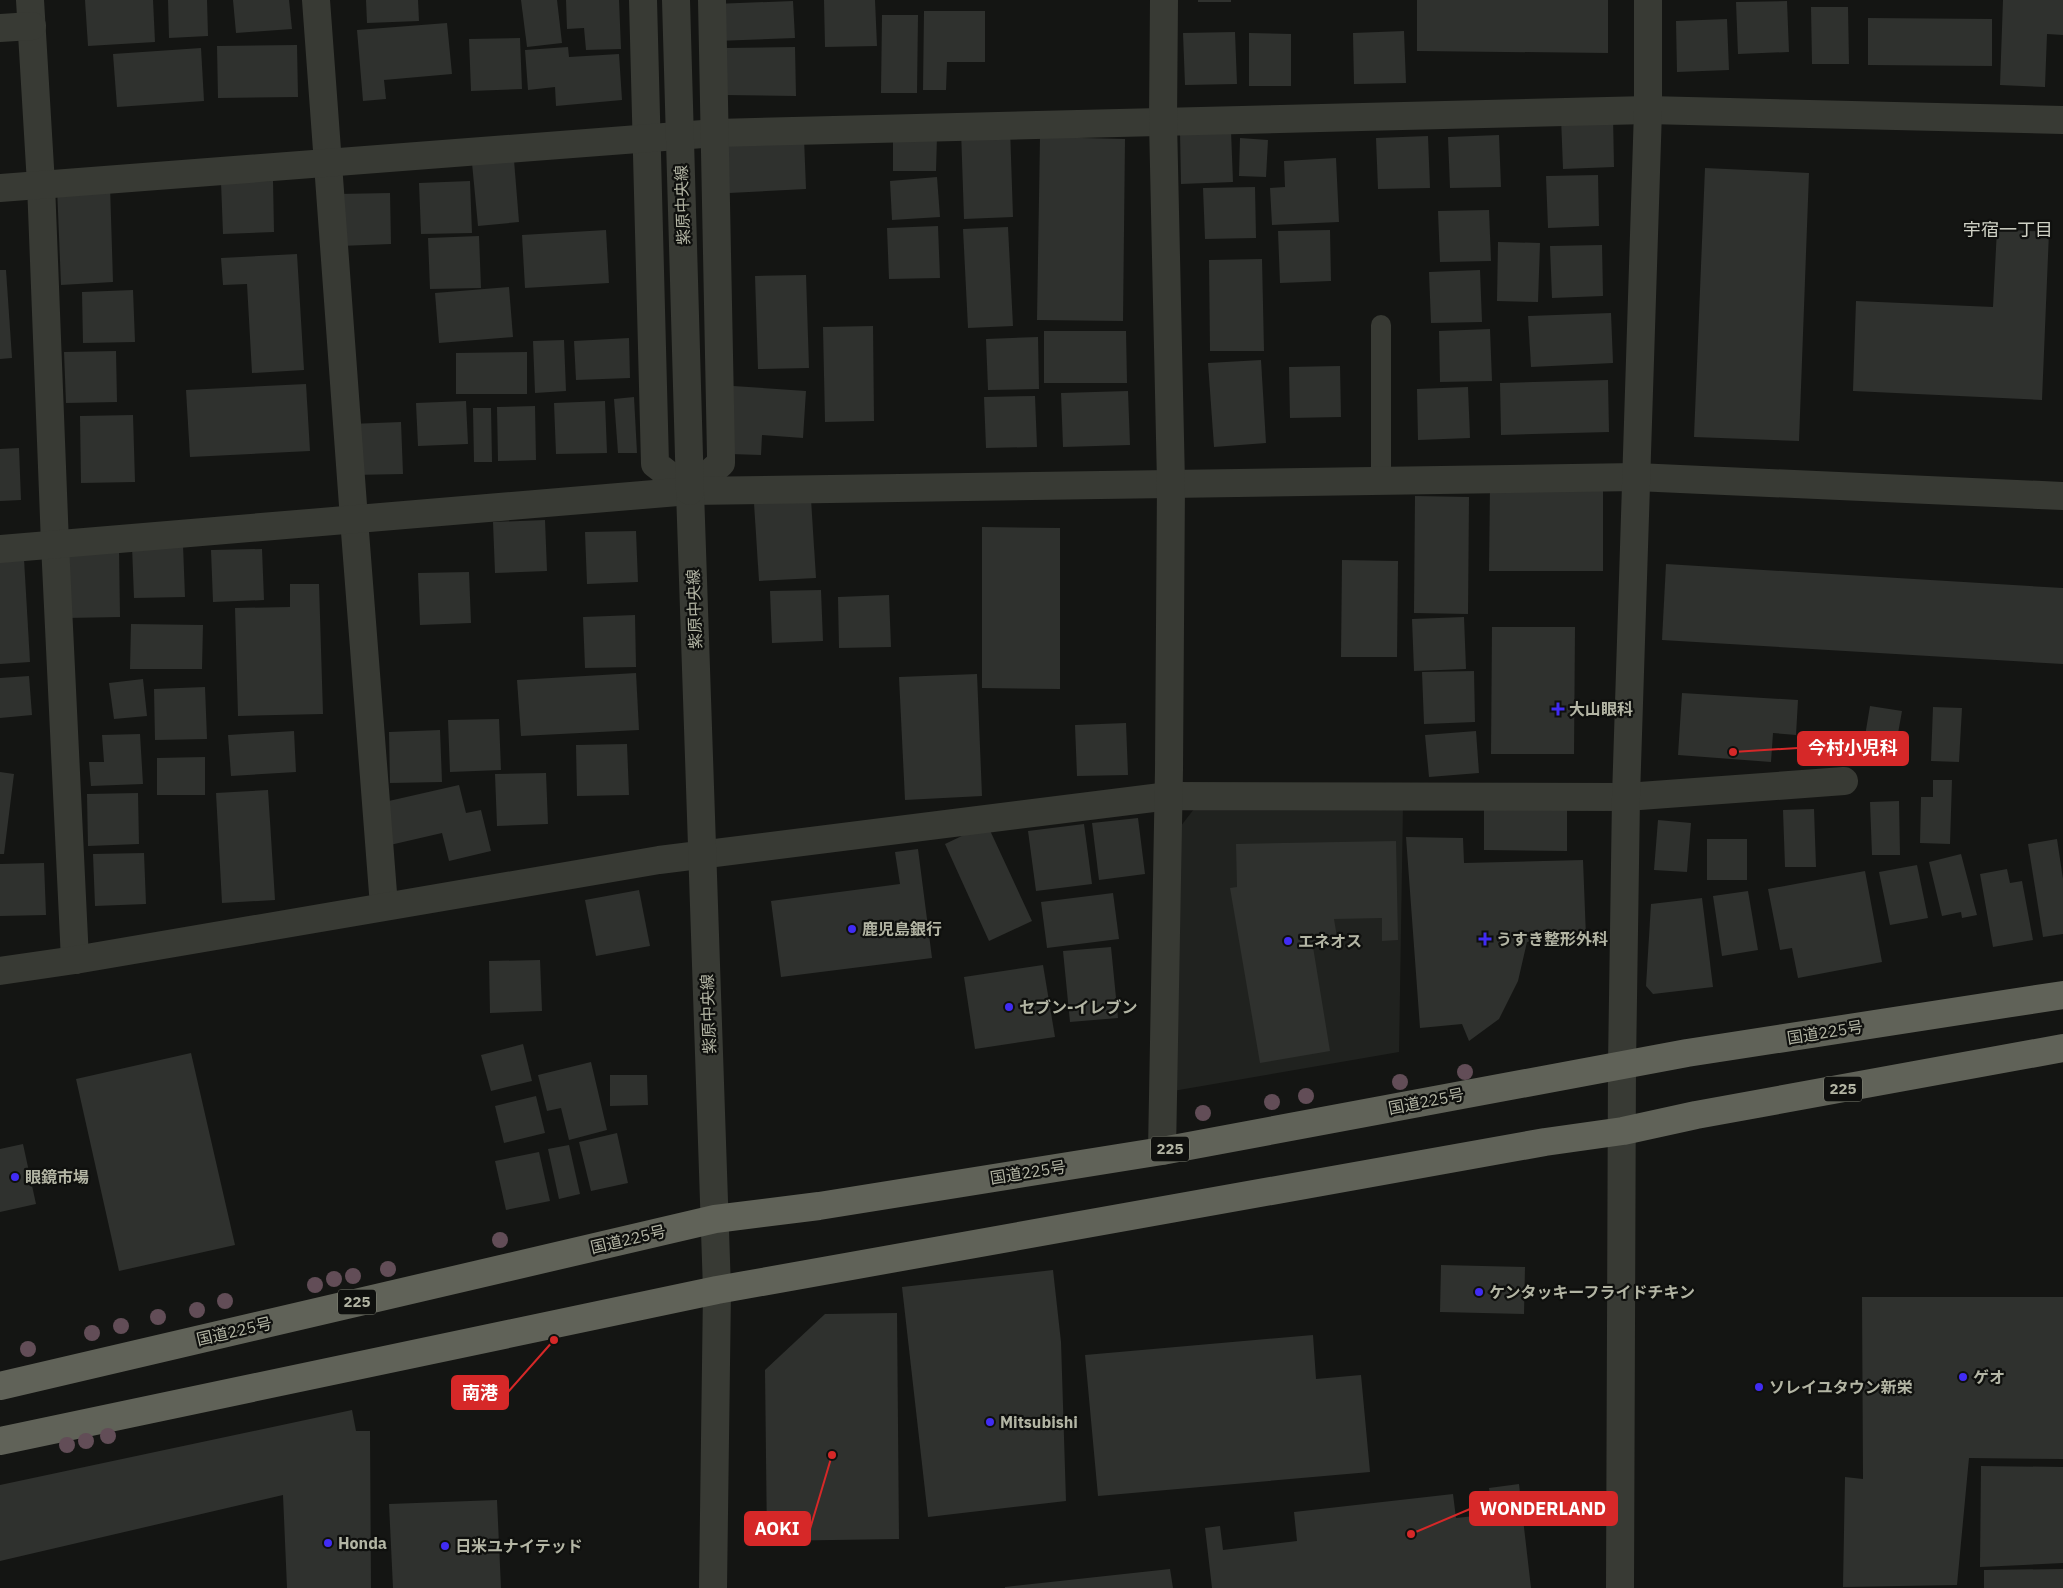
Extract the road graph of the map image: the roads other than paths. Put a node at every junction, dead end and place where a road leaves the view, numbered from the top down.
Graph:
1 (316, 0) edge
2 (643, 0) edge
3 (676, 0) edge
4 (712, 0) edge
5 (1164, 0) edge
6 (1648, 0) edge
7 (31, 13) edge
8 (0, 28) edge
9 (1648, 110) junction
10 (2063, 120) edge
11 (1164, 122) junction
12 (716, 133) junction
13 (647, 137) junction
14 (327, 161) junction
15 (41, 184) junction
16 (0, 188) edge
17 (1381, 325) dead end
18 (1636, 476) junction
19 (1381, 480) junction
20 (1171, 483) junction
21 (690, 491) junction
22 (2063, 496) edge
23 (354, 519) junction
24 (55, 544) junction
25 (0, 549) edge
26 (1844, 782) dead end
27 (1168, 796) junction
28 (1626, 797) junction
29 (703, 854) junction
30 (384, 906) junction
31 (75, 960) junction
32 (0, 971) edge
33 (2063, 995) edge
34 (2063, 1048) edge
35 (1622, 1065) junction
36 (1623, 1131) junction
37 (1162, 1151) junction
38 (715, 1219) junction
39 (717, 1290) junction
40 (0, 1386) edge
41 (0, 1441) edge
42 (713, 1588) edge
43 (1620, 1588) edge

1 - 14 street
2 - 13 street
3 - 21 street, 紫原中央線, bridge
4 - 12 street
5 - 11 street
6 - 9 street
7 - 8 street
7 - 15 street
9 - 10 street
9 - 11 street
9 - 18 street
11 - 12 street
11 - 20 street
12 - 13 street
12 - 21 street
13 - 14 street
13 - 21 street
14 - 15 street
14 - 23 street
15 - 16 street
15 - 24 street
17 - 19 lane
18 - 19 street
18 - 22 street
18 - 28 street
19 - 20 street
20 - 21 street
20 - 27 street
21 - 23 street
21 - 29 street, 紫原中央線
23 - 24 street
23 - 30 street
24 - 25 street
24 - 31 street
26 - 28 street
27 - 28 street
27 - 29 street
27 - 37 street
28 - 35 street
29 - 30 street
29 - 38 street, 紫原中央線
30 - 31 street
31 - 32 street
33 - 35 highway, 国道225号 / 225
34 - 36 highway, 225
35 - 36 street
35 - 37 highway, 国道225号 / 225
36 - 39 highway, 225
36 - 43 street
37 - 38 highway, 国道225号 / 225
38 - 39 street, 紫原中央線
38 - 40 highway, 国道225号 / 225
39 - 41 highway, 225
39 - 42 street, 紫原中央線

